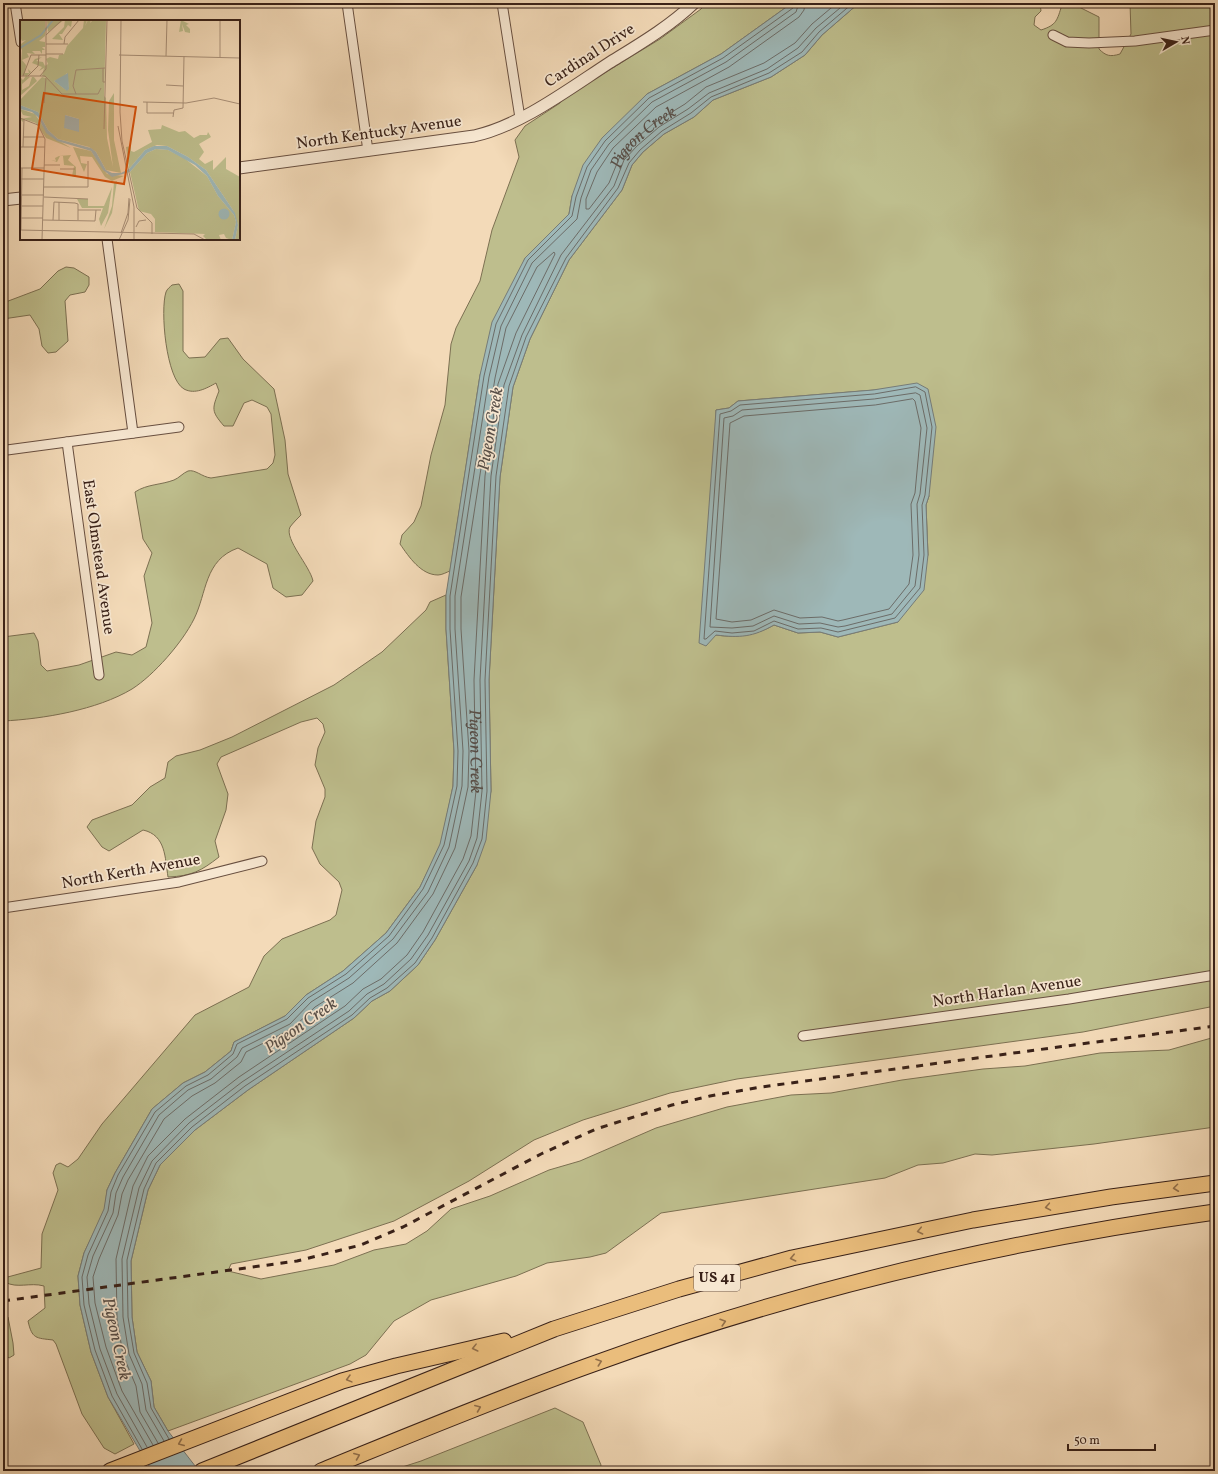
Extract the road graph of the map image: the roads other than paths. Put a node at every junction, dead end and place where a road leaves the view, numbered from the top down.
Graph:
1 (15, 3) edge
2 (347, 3) edge
3 (502, 3) edge
4 (694, 3) edge
5 (1215, 30) edge
6 (1053, 35) dead end
7 (20, 36) edge
8 (520, 118) junction
9 (368, 151) junction
10 (240, 168) edge
11 (20, 198) edge
12 (3, 200) edge
13 (107, 240) edge
14 (179, 427) dead end
15 (133, 433) junction
16 (67, 442) junction
17 (7, 450) dead end
18 (99, 675) dead end
19 (262, 861) dead end
20 (3, 908) edge
21 (1215, 975) edge
22 (803, 1036) dead end
23 (1215, 1183) edge
24 (1215, 1212) edge
25 (554, 1329) junction
26 (110, 1471) edge
27 (202, 1471) edge
28 (321, 1471) edge

1 - 7 street
2 - 9 street
3 - 8 street
4 - 8 street, Cardinal Drive
5 - 6 street
8 - 9 street, North Kentucky Avenue
9 - 10 street, North Kentucky Avenue
11 - 12 street
13 - 15 street
14 - 15 street
15 - 16 street
16 - 17 street
16 - 18 street, East Olmstead Avenue
19 - 20 street, North Kerth Avenue
21 - 22 street, North Harlan Avenue
23 -> 25 highway, US 41
28 -> 24 highway
25 -> 26 highway
25 - 27 highway, US 41

